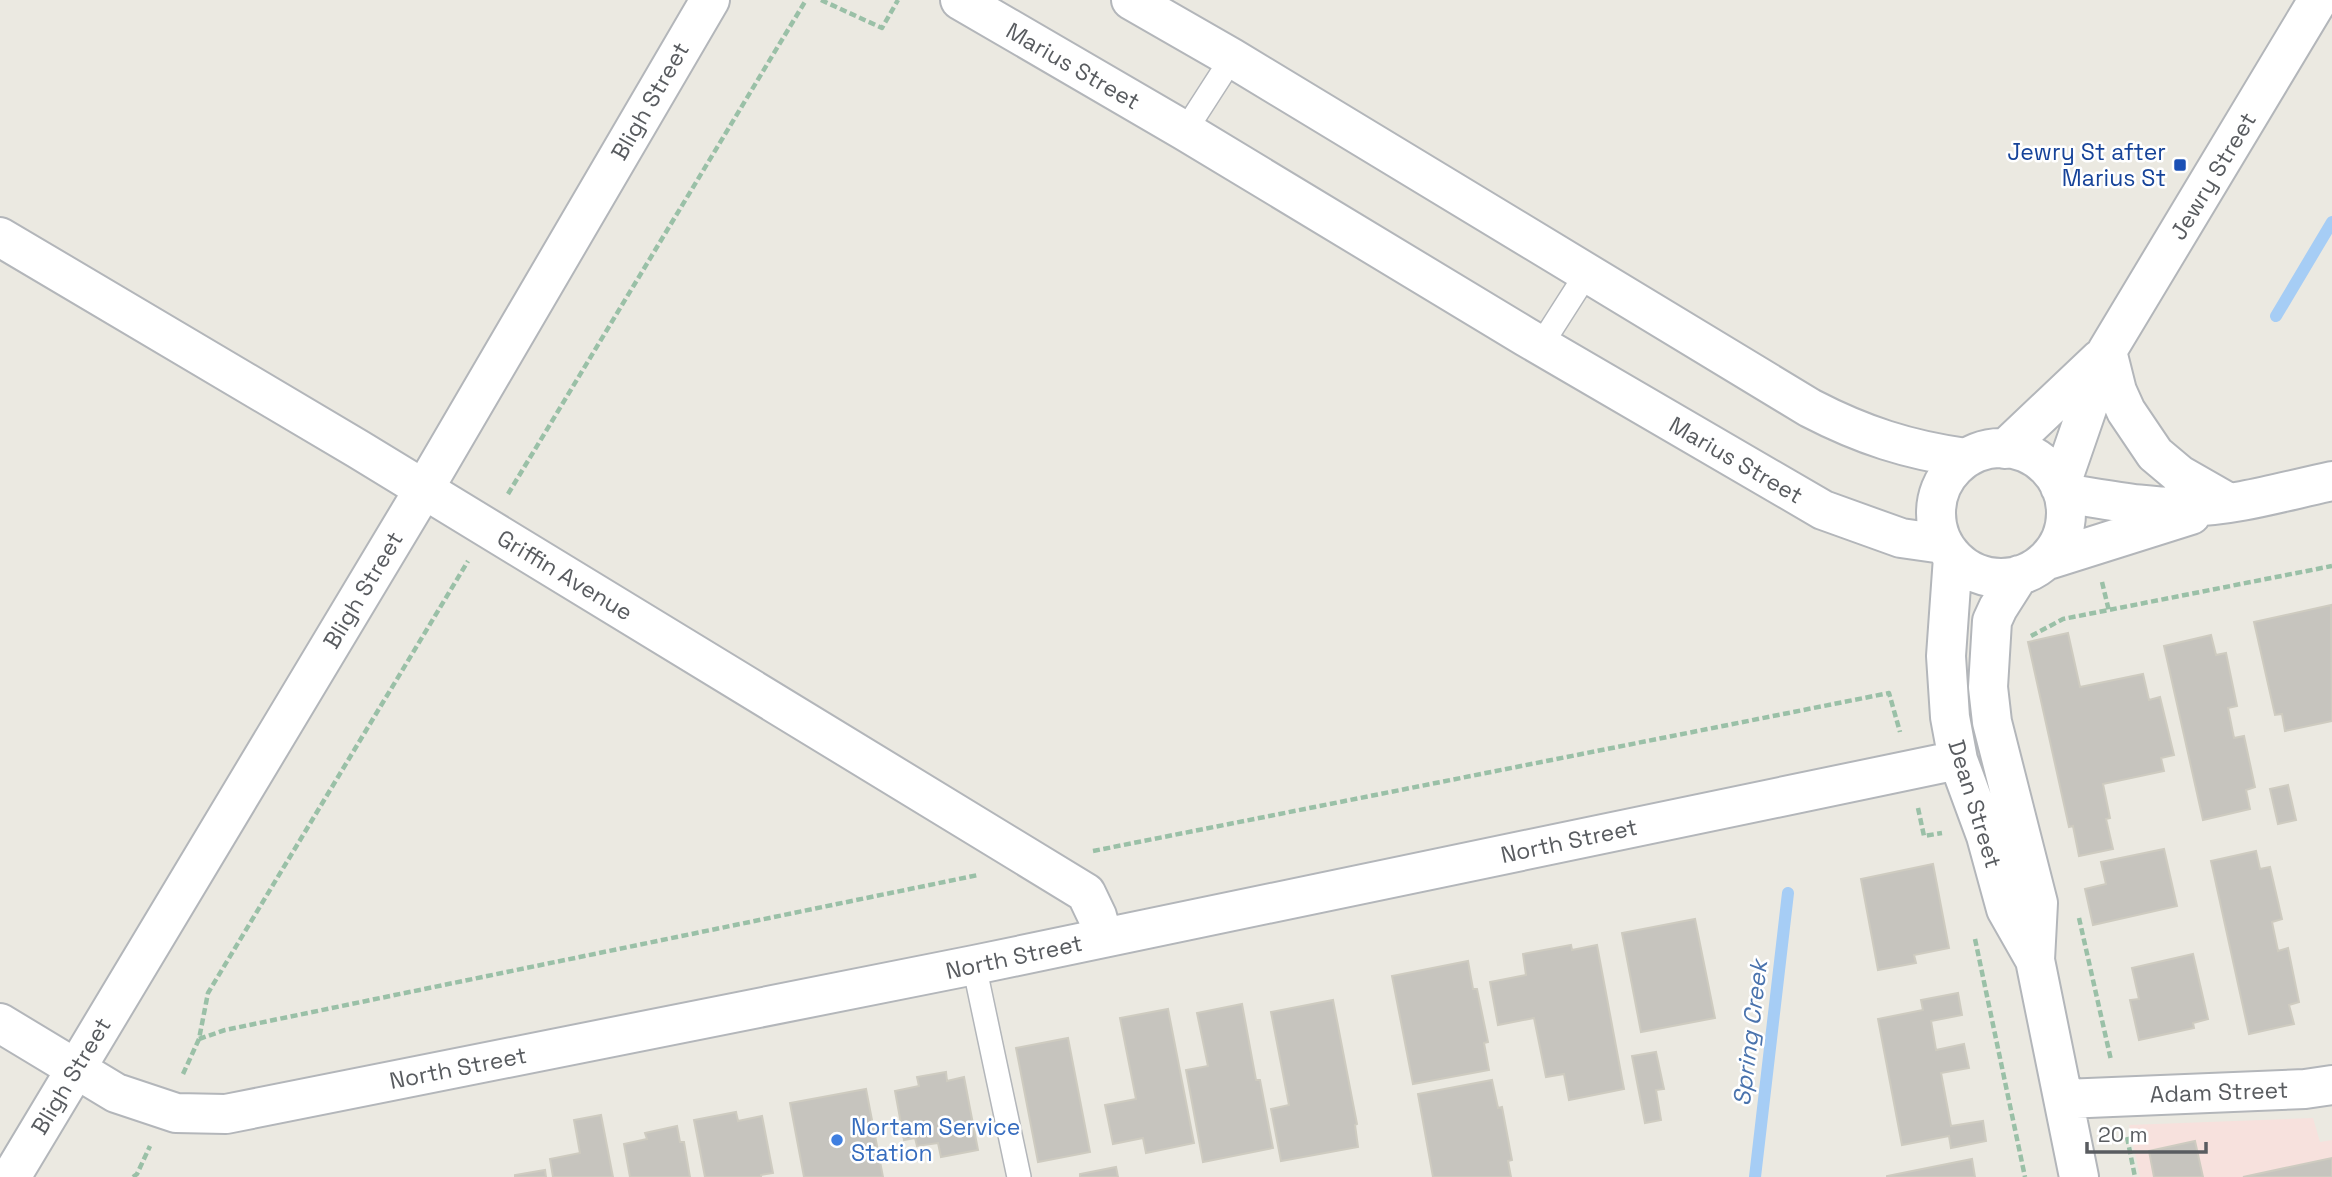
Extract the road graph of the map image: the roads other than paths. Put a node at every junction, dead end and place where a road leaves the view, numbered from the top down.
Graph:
1 (710, 0) edge
2 (960, 0) edge
3 (1130, 0) edge
4 (2318, 0) edge
5 (1232, 58) junction
6 (1185, 131) junction
7 (0, 237) edge
8 (1587, 273) junction
9 (1541, 345) junction
10 (2107, 351) junction
11 (2005, 449) junction
12 (1966, 458) junction
13 (2332, 481) edge
14 (424, 489) junction
15 (2061, 490) junction
16 (2229, 503) junction
17 (1948, 550) junction
18 (2032, 568) junction
19 (1958, 760) junction
20 (1102, 938) junction
21 (2035, 960) junction
22 (974, 965) junction
23 (0, 1023) edge
24 (75, 1069) junction
25 (2332, 1084) edge
26 (2064, 1099) junction
27 (11, 1177) edge
28 (1019, 1177) edge
29 (2079, 1177) edge

1 - 14 street, Bligh Street
2 - 6 street, Marius Street
3 - 5 street
4 - 10 street, Jewry Street
5 - 6 lane
5 - 8 street
6 - 9 street, Marius Street
7 - 14 street, Griffin Avenue
8 - 9 lane
8 - 12 street
9 - 17 street, Marius Street
10 - 11 street, Jewry Street
10 - 15 street, Jewry Street
10 - 16 street
11 - 12 street
11 - 15 street
12 - 17 street
13 - 16 street
14 - 20 street, Griffin Avenue
14 - 24 street, Bligh Street
15 - 16 street
15 - 18 street
16 - 18 street
17 - 18 street
17 - 19 street, Dean Street
18 - 21 street, Dean Street
19 - 20 street, North Street
19 - 21 street, Dean Street
20 - 22 street, North Street
21 - 26 street, Dean Street
22 - 24 street, North Street
22 - 28 lane
23 - 24 street, North Street
24 - 27 street, Bligh Street
25 - 26 street, Adam Street
26 - 29 street, Dean Street

